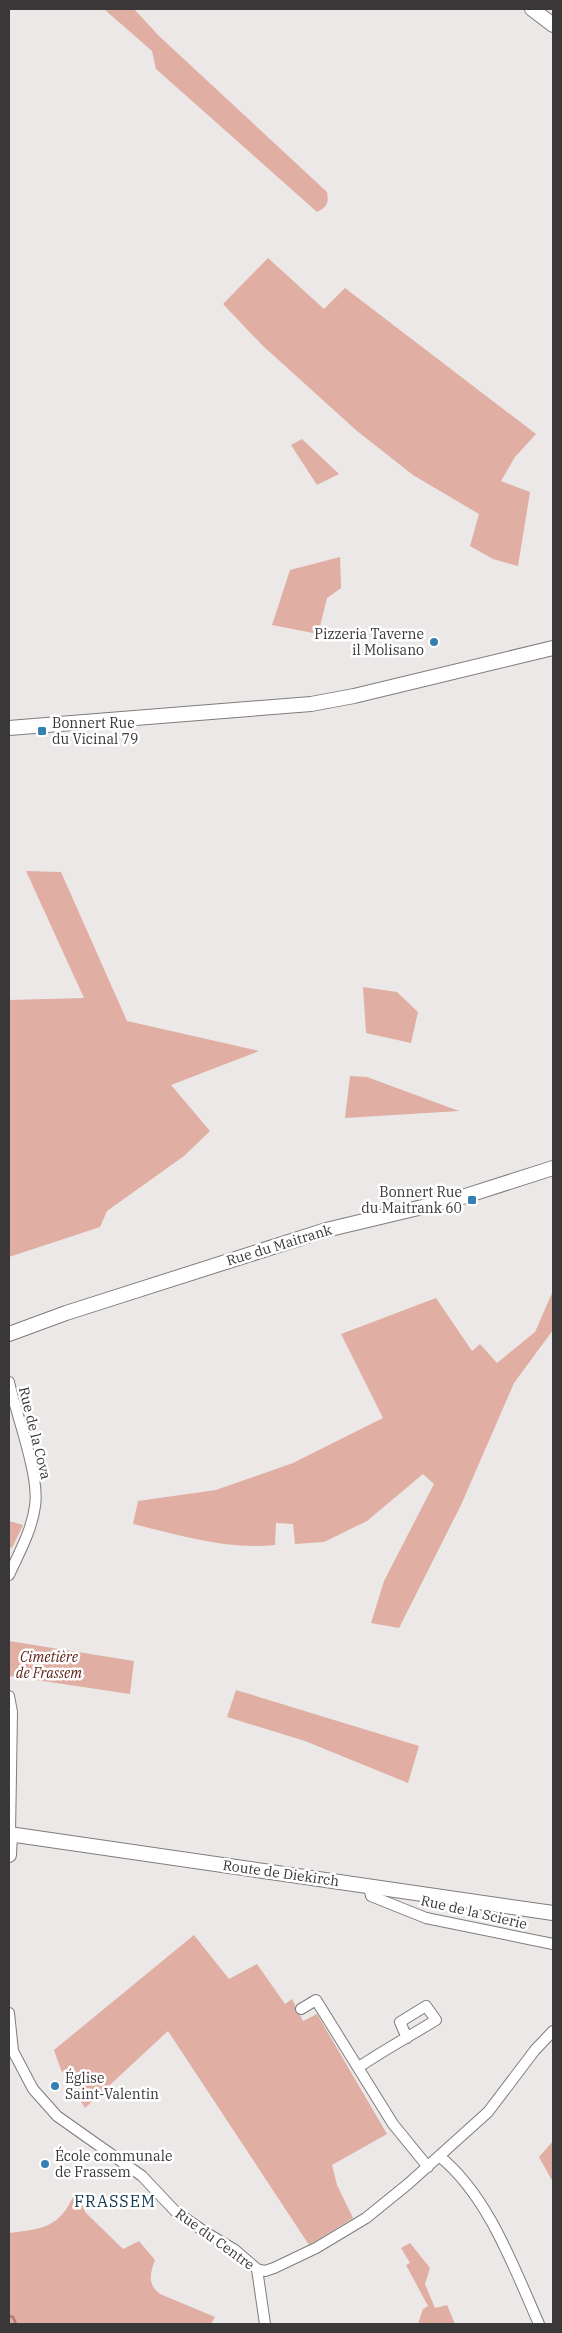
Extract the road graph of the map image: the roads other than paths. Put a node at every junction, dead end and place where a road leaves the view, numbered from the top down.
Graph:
1 (532, 9) edge
2 (553, 25) edge
3 (553, 648) edge
4 (9, 728) edge
5 (553, 1168) edge
6 (9, 1334) edge
7 (9, 1382) edge
8 (9, 1575) edge
9 (9, 1696) edge
10 (10, 1834) edge
11 (9, 1855) edge
12 (369, 1886) junction
13 (553, 1913) edge
14 (553, 1944) edge
15 (301, 2009) dead end
16 (9, 2013) edge
17 (553, 2032) edge
18 (408, 2038) dead end
19 (359, 2067) junction
20 (439, 2156) junction
21 (428, 2167) junction
22 (257, 2269) junction
23 (265, 2324) edge
24 (539, 2324) edge

1 - 2 street
3 - 4 street
5 - 6 street, Rue du Maitrank
7 - 8 street, Rue de la Cova
9 - 10 street
10 - 11 street
10 - 12 street, Route de Diekirch
12 - 13 street, Route de Diekirch
12 - 14 street, Rue de la Scierie
15 - 19 street
16 - 22 street, Rue du Centre
17 - 20 street
18 - 19 street
19 - 21 street
20 - 21 street
20 - 24 street
21 - 22 street
22 - 23 street, Rue du Centre

